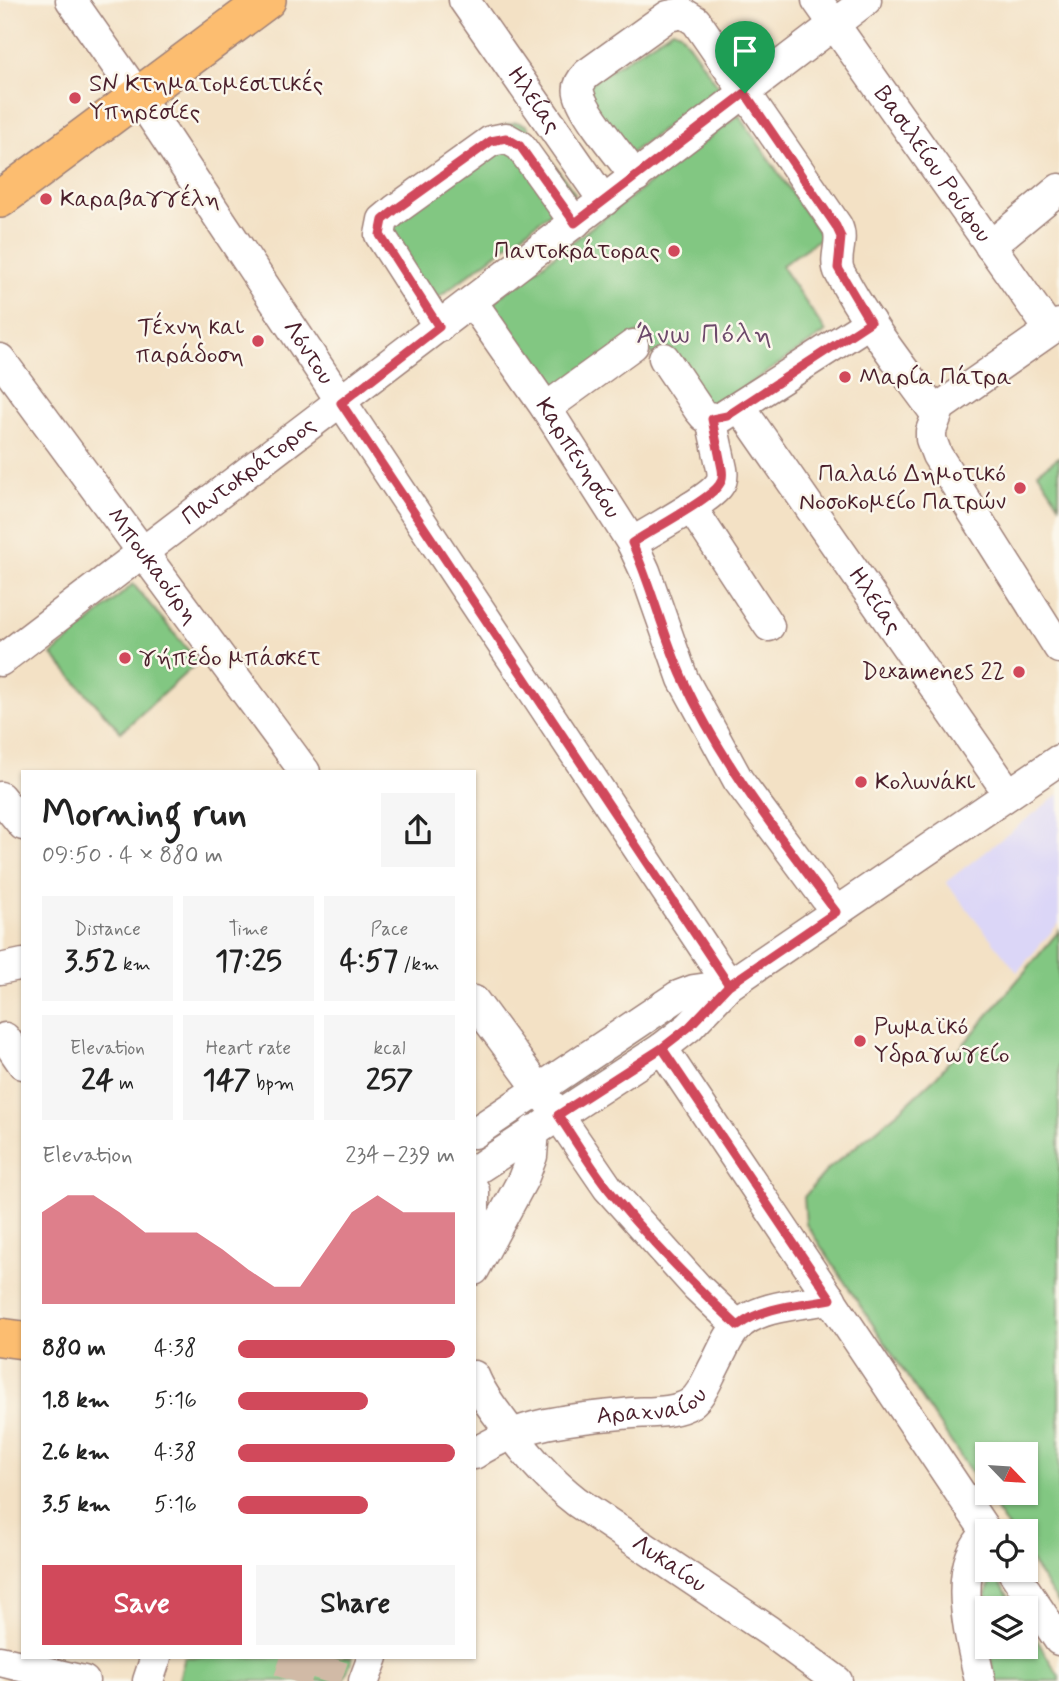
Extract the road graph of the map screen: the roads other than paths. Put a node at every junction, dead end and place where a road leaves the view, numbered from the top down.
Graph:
1 (71, 0) edge
2 (267, 0) edge
3 (464, 0) edge
4 (817, 0) edge
5 (866, 0) edge
6 (835, 24) junction
7 (745, 93) junction
8 (138, 96) junction
9 (636, 177) junction
10 (1059, 190) edge
11 (0, 199) edge
12 (604, 201) junction
13 (575, 223) junction
14 (990, 246) junction
15 (472, 302) junction
16 (870, 322) junction
17 (439, 327) junction
18 (1054, 327) edge
19 (633, 345) dead end
20 (664, 358) dead end
21 (0, 359) edge
22 (341, 403) junction
23 (740, 407) junction
24 (546, 408) junction
25 (936, 414) junction
26 (712, 419) junction
27 (691, 507) junction
28 (632, 543) junction
29 (142, 551) junction
30 (769, 626) dead end
31 (1059, 648) edge
32 (0, 661) edge
33 (1059, 760) edge
34 (304, 770) edge
35 (1009, 794) junction
36 (0, 797) edge
37 (21, 823) edge
38 (836, 912) junction
39 (21, 964) edge
40 (0, 969) edge
41 (729, 985) junction
42 (476, 1004) edge
43 (2, 1037) edge
44 (662, 1048) junction
45 (21, 1061) edge
46 (540, 1090) junction
47 (546, 1122) junction
48 (476, 1132) edge
49 (476, 1170) edge
50 (476, 1266) edge
51 (831, 1299) junction
52 (738, 1326) junction
53 (0, 1337) edge
54 (21, 1340) edge
55 (476, 1380) edge
56 (511, 1434) junction
57 (476, 1453) edge
58 (978, 1519) edge
59 (975, 1547) edge
60 (1020, 1582) edge
61 (1059, 1640) edge
62 (155, 1659) edge
63 (372, 1659) edge
64 (0, 1661) edge
65 (84, 1681) edge
66 (148, 1681) edge
67 (364, 1681) edge
68 (837, 1681) edge
69 (980, 1681) edge

1 - 8 street, Λόντου
2 - 8 main road
3 - 12 street, Ηλείας
4 - 6 street, Βασιλείου Ρούφου
5 - 6 street, Παντοκράτορος
6 - 7 street, Παντοκράτορος
6 - 14 street, Βασιλείου Ρούφου
7 - 9 street, Παντοκράτορος
7 - 9 street
7 - 16 street
8 - 11 main road
8 - 22 street, Λόντου
9 - 12 street, Παντοκράτορος
10 - 14 street
12 - 13 street, Παντοκράτορος
13 - 15 street, Παντοκράτορος
13 - 17 street
14 - 18 street, Βασιλείου Ρούφου
15 - 17 street, Παντοκράτορος
15 - 24 street, Καρπενησίου
16 - 23 street
16 - 25 street
17 - 22 street, Παντοκράτορος
18 - 25 street
19 - 24 street
20 - 26 street
21 - 29 street, Μπουκαούρη
22 - 29 street, Παντοκράτορος
22 - 41 street, Λόντου
23 - 26 street
23 - 35 street, Ηλείας
24 - 28 street, Καρπενησίου
25 - 31 street
26 - 27 street
27 - 28 street
27 - 30 street
28 - 38 street, Καρπενησίου
29 - 32 street, Παντοκράτορος
29 - 34 street, Μπουκαούρη
33 - 35 street
35 - 38 street
36 - 37 street
38 - 41 street
39 - 40 street
41 - 44 street
41 - 46 street
42 - 46 street
43 - 45 street
44 - 47 street
44 - 51 street
46 - 47 street
46 - 48 street
47 - 49 street
47 - 50 street
47 - 52 street
51 - 52 street
51 - 58 street
52 - 56 street, Αραχναίου
53 - 54 main road
55 - 56 street, Λυκαίου
56 - 57 street, Αραχναίου
56 - 68 street, Λυκαίου
59 - 69 street
60 - 61 street
62 - 66 street
63 - 67 street
64 - 65 street

